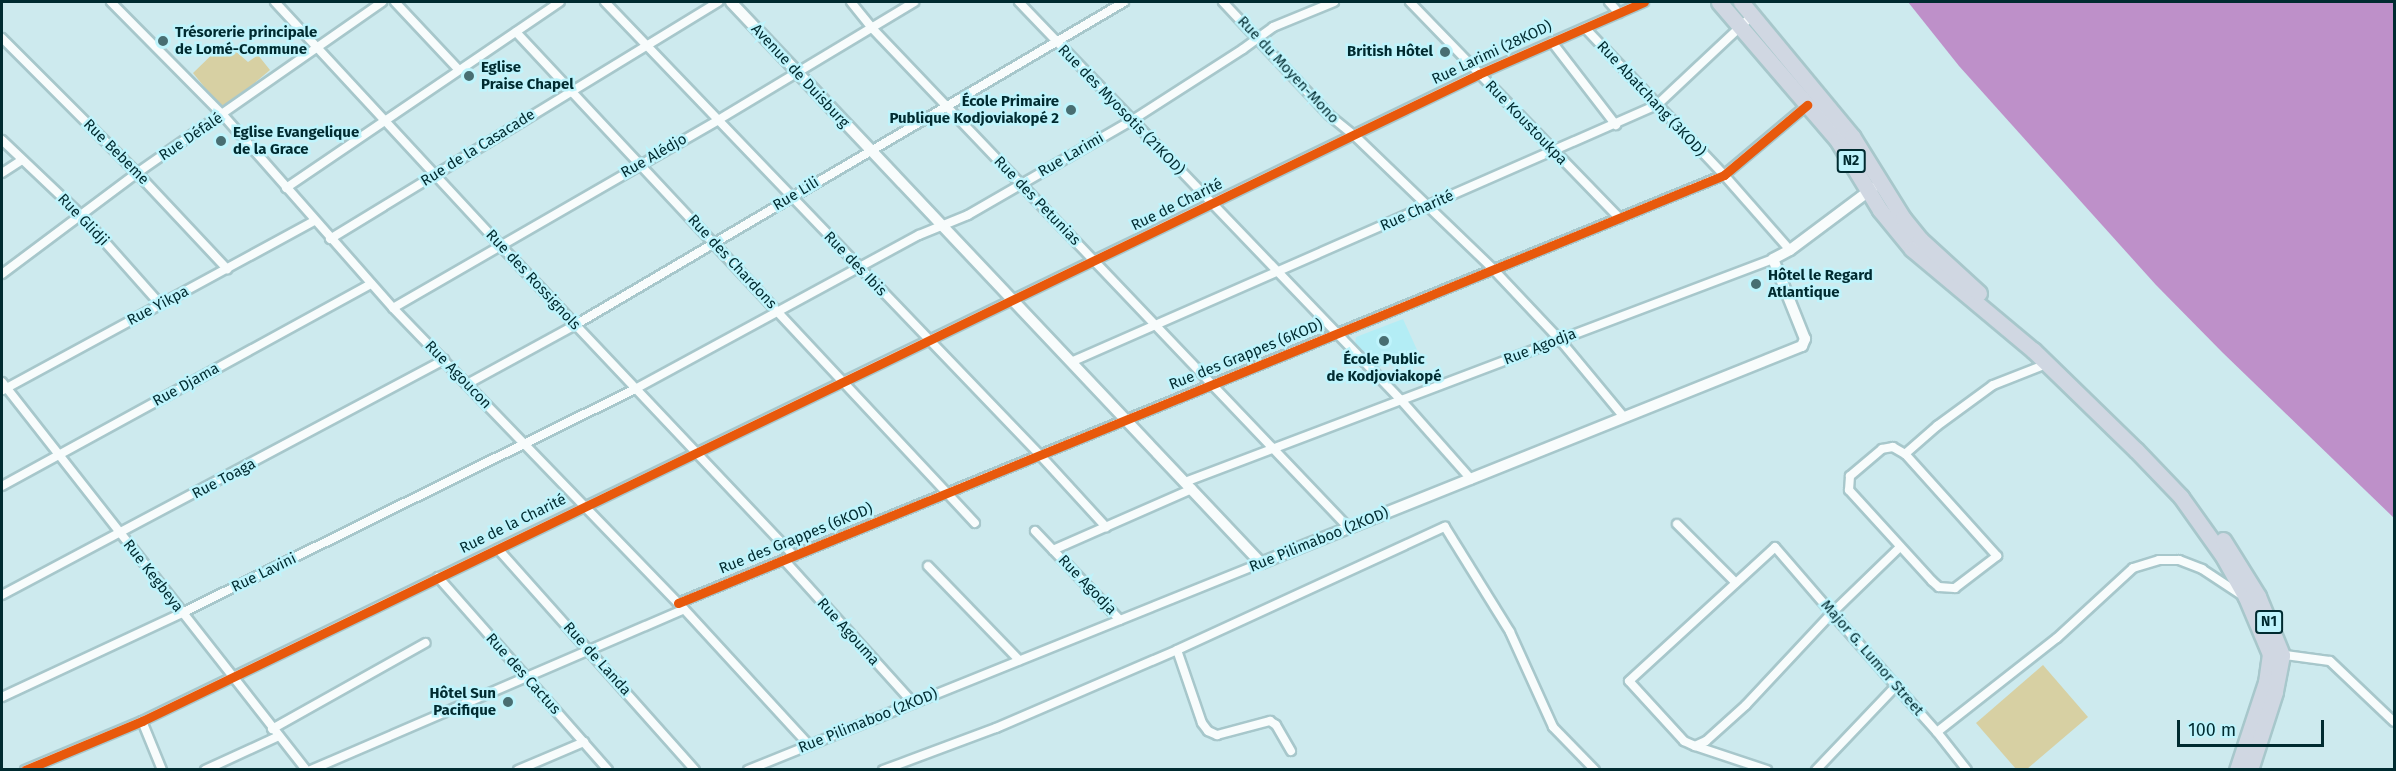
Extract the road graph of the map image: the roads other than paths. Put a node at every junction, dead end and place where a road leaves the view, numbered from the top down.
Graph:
1 (111, 2) edge
2 (275, 2) edge
3 (382, 2) edge
4 (395, 2) edge
5 (560, 2) edge
6 (605, 2) edge
7 (718, 2) edge
8 (731, 2) edge
9 (851, 2) edge
10 (914, 2) edge
11 (1019, 2) edge
12 (1124, 2) edge
13 (1223, 2) edge
14 (1334, 2) edge
15 (1410, 2) edge
16 (1609, 2) edge
17 (1644, 2) edge
18 (1719, 2) edge
19 (1741, 2) edge
20 (1619, 13) junction
21 (1753, 15) junction
22 (1741, 26) junction
23 (871, 27) junction
24 (1585, 28) junction
25 (516, 32) junction
26 (2, 38) edge
27 (1257, 40) junction
28 (1055, 42) junction
29 (1552, 42) junction
30 (645, 44) junction
31 (319, 48) junction
32 (458, 69) junction
33 (796, 72) junction
34 (1479, 74) junction
35 (570, 92) junction
36 (1657, 105) junction
37 (1807, 105) junction
38 (946, 106) junction
39 (223, 115) junction
40 (387, 120) junction
41 (718, 120) junction
42 (1131, 121) junction
43 (1616, 125) junction
44 (1355, 136) junction
45 (2, 140) edge
46 (870, 150) junction
47 (1553, 152) junction
48 (22, 160) junction
49 (639, 165) junction
50 (137, 173) junction
51 (2, 174) edge
52 (436, 174) junction
53 (1724, 175) junction
54 (1020, 184) junction
55 (1874, 187) junction
56 (286, 188) junction
57 (791, 197) junction
58 (1213, 205) junction
59 (1428, 207) junction
60 (81, 215) junction
61 (1619, 218) junction
62 (314, 221) junction
63 (941, 225) junction
64 (330, 239) junction
65 (713, 243) junction
66 (500, 245) junction
67 (1790, 250) junction
68 (1773, 259) junction
69 (1095, 261) junction
70 (227, 269) junction
71 (860, 269) junction
72 (1493, 269) junction
73 (1276, 273) junction
74 (2, 274) edge
75 (371, 284) junction
76 (1012, 300) junction
77 (160, 305) junction
78 (393, 308) junction
79 (1992, 310) joint
80 (778, 311) junction
81 (575, 325) junction
82 (1156, 326) junction
83 (1337, 333) junction
84 (927, 340) junction
85 (1560, 340) junction
86 (444, 360) junction
87 (1071, 362) junction
88 (2051, 362) junction
89 (845, 383) junction
90 (468, 384) junction
91 (1212, 384) junction
92 (3, 387) edge
93 (635, 389) junction
94 (1401, 400) junction
95 (1624, 417) junction
96 (1127, 419) junction
97 (524, 445) junction
98 (1274, 448) junction
99 (697, 452) junction
100 (1905, 454) junction
101 (59, 455) junction
102 (1040, 455) junction
103 (1471, 479) junction
104 (2, 486) edge
105 (1188, 486) junction
106 (948, 493) junction
107 (584, 507) junction
108 (975, 523) dead end
109 (1677, 524) dead end
110 (1106, 527) junction
111 (1349, 528) junction
112 (1035, 531) dead end
113 (120, 534) junction
114 (1900, 547) junction
115 (498, 549) junction
116 (1053, 550) junction
117 (794, 556) junction
118 (784, 560) junction
119 (1262, 563) junction
120 (928, 566) dead end
121 (438, 577) junction
122 (1736, 583) junction
123 (2, 595) edge
124 (2252, 596) junction
125 (681, 606) junction
126 (182, 613) junction
127 (1832, 613) junction
128 (1120, 620) junction
129 (425, 643) dead end
130 (589, 650) junction
131 (1177, 650) junction
132 (2276, 654) junction
133 (1019, 660) junction
134 (231, 677) junction
135 (526, 677) junction
136 (1896, 686) junction
137 (2, 697) edge
138 (913, 703) junction
139 (142, 721) junction
140 (2394, 722) edge
141 (272, 729) junction
142 (1937, 732) junction
143 (279, 736) junction
144 (584, 742) junction
145 (809, 745) junction
146 (1695, 746) junction
147 (1291, 751) dead end
148 (25, 770) edge
149 (162, 770) edge
150 (205, 770) edge
151 (308, 770) edge
152 (518, 770) edge
153 (608, 770) edge
154 (694, 770) edge
155 (748, 770) edge
156 (883, 770) edge
157 (1596, 770) edge
158 (1767, 770) edge
159 (1816, 770) edge
160 (1967, 770) edge
161 (2236, 770) edge
162 (2250, 770) edge

1 - 39 street, Rue Agoucon
2 - 31 street, Rue des Rossignols
3 - 31 street, Rue Défalé
4 - 32 street
5 - 25 street
6 - 30 street, Rue des Ibis
7 - 30 street, Rue de la Casacade
8 - 33 street, Avenue de Duisburg
9 - 23 street, Rue des Petunias
10 - 23 street, Rue Alédjo
11 - 28 street, Rue des Myosotis (21KOD)
12 - 28 street, Rue Lili
13 - 27 street, Rue du Moyen-Mono
14 - 27 street, Rue Larimi
15 - 34 street, Rue Koustoukpa
16 - 20 street
17 - 20 street, Rue Larimi (28KOD)
18 - 22 highway, N2
19 - 21 highway, N2
20 - 24 street, Rue Larimi (28KOD)
21 - 22 street, Rue Charité
21 - 55 highway, N2
22 - 36 street, Rue Charité
22 - 37 highway, N2
23 - 33 street, Rue Alédjo
23 - 38 street, Rue des Petunias
24 - 29 street, Rue Larimi (28KOD)
24 - 36 street, Rue Abatchang (3KOD)
25 - 32 street
25 - 35 street, Rue des Chardons
26 - 50 street, Rue Bebeme
27 - 42 street, Rue Larimi
27 - 44 street, Rue du Moyen-Mono
28 - 38 street, Rue Lili
28 - 42 street, Rue des Myosotis (21KOD)
29 - 34 street, Rue Larimi (28KOD)
29 - 43 street
30 - 35 street, Rue de la Casacade
30 - 41 street, Rue des Ibis
31 - 39 street, Rue Défalé
31 - 40 street, Rue des Rossignols
32 - 40 street
33 - 41 street, Rue Alédjo
33 - 46 street, Avenue de Duisburg
34 - 44 street, Rue Larimi (28KOD)
34 - 47 street, Rue Koustoukpa
35 - 49 street, Rue des Chardons
35 - 52 street, Rue de la Casacade
36 - 43 street, Rue Charité
36 - 53 street, Rue Abatchang (3KOD)
37 - 53 street, Rue des Grappes (6KOD)
37 - 55 highway, N2
38 - 46 street, Rue Lili
38 - 54 street, Rue des Petunias
39 - 50 street, Rue Défalé
39 - 56 street, Rue Agoucon
40 - 52 street, Rue des Rossignols
40 - 56 street
41 - 49 street, Rue Alédjo
41 - 57 street, Rue des Ibis
42 - 54 street, Rue Larimi
42 - 58 street, Rue des Myosotis (21KOD)
43 - 47 street, Rue Charité
44 - 58 street, Rue de Charité
44 - 59 street, Rue du Moyen-Mono
45 - 48 street, Rue Glidji
46 - 57 street, Rue Lili
46 - 63 street, Avenue de Duisburg
47 - 59 street, Rue Charité
47 - 61 street, Rue Koustoukpa
48 - 51 street
48 - 60 street, Rue Glidji
49 - 65 street, Rue des Chardons
49 - 66 street, Rue Alédjo
50 - 60 street, Rue Défalé
50 - 70 street, Rue Bebeme
52 - 64 street, Rue de la Casacade
52 - 66 street, Rue des Rossignols
53 - 61 street, Rue des Grappes (6KOD)
53 - 67 street, Rue Abatchang (3KOD)
54 - 63 street, Rue Larimi
54 - 69 street, Rue des Petunias
55 - 67 street, Rue Agodja
55 - 79 highway, N2
56 - 62 street, Rue Agoucon
57 - 65 street, Rue Lili
57 - 71 street, Rue des Ibis
58 - 69 street, Rue de Charité
58 - 73 street, Rue des Myosotis (21KOD)
59 - 72 street, Rue du Moyen-Mono
59 - 73 street, Rue Charité
60 - 74 street, Rue Défalé
60 - 77 street, Rue Glidji
61 - 72 street, Rue des Grappes (6KOD)
62 - 64 street, Rue Agoucon
62 - 70 street, Rue Yikpa
63 - 71 street, Rue Larimi
63 - 76 street, Avenue de Duisburg
64 - 75 street, Rue Agoucon
65 - 80 street, Rue des Chardons
65 - 81 street, Rue Lili
66 - 78 street, Rue Alédjo
66 - 81 street, Rue des Rossignols
67 - 68 street, Rue Agodja
68 - 85 street, Rue Agodja
68 - 95 street, Rue Pilimaboo (2KOD)
69 - 76 street, Rue de Charité
69 - 82 street, Rue des Petunias
70 - 77 street, Rue Yikpa
71 - 80 street, Rue Larimi
71 - 84 street, Rue des Ibis
72 - 83 street, Rue des Grappes (6KOD)
72 - 85 street, Rue du Moyen-Mono
73 - 82 street, Rue Charité
73 - 83 street, Rue des Myosotis (21KOD)
75 - 78 street, Rue Agoucon
75 - 101 street, Rue Djama
76 - 84 street, Rue de la Charité
76 - 87 street, Avenue de Duisburg
77 - 92 street, Rue Yikpa
78 - 86 street, Rue Agoucon
79 - 88 highway, N1
80 - 89 street, Rue des Chardons
80 - 93 street, Rue Lavini
81 - 90 street, Rue Lili
81 - 93 street, Rue des Rossignols
82 - 87 street, Rue Charité
82 - 91 street, Rue des Petunias
83 - 91 street, Rue des Grappes (6KOD)
83 - 94 street, Rue des Myosotis (21KOD)
84 - 89 street, Rue de la Charité
84 - 102 street, Rue des Ibis
85 - 94 street, Rue Agodja
85 - 95 street, Rue du Moyen-Mono
86 - 90 street, Rue Agoucon
86 - 113 street, Rue Toaga
87 - 96 street, Avenue de Duisburg
88 - 100 street
88 - 124 highway, N1
89 - 99 street, Rue de la Charité
89 - 106 street, Rue des Chardons
90 - 97 street, Rue Agoucon
91 - 96 street, Rue des Grappes (6KOD)
91 - 98 street, Rue des Petunias
92 - 101 street, Rue Kegbeya
93 - 97 street, Rue Lavini
93 - 99 street, Rue des Rossignols
94 - 98 street, Rue Agodja
94 - 103 street, Rue des Myosotis (21KOD)
95 - 103 street, Rue Pilimaboo (2KOD)
96 - 102 street, Rue des Grappes (6KOD)
96 - 105 street, Avenue de Duisburg
97 - 107 street, Rue Agoucon
97 - 126 street, Rue Lavini
98 - 105 street, Rue Agodja
98 - 111 street, Rue des Petunias
99 - 107 street, Rue de la Charité
99 - 117 street, Rue des Rossignols
100 - 114 street
100 - 114 street
101 - 104 street, Rue Djama
101 - 113 street, Rue Kegbeya
102 - 106 street, Rue des Grappes (6KOD)
102 - 110 street, Rue des Ibis
103 - 111 street, Rue Pilimaboo (2KOD)
105 - 110 street, Rue Agodja
105 - 119 street, Avenue de Duisburg
106 - 108 street, Rue des Chardons
106 - 117 street, Rue des Grappes (6KOD)
107 - 115 street, Rue de la Charité
107 - 125 street, Rue Agoucon
109 - 122 street
110 - 116 street, Rue Agodja
111 - 119 street, Rue Pilimaboo (2KOD)
112 - 116 street, Rue Agodja
113 - 123 street, Rue Toaga
113 - 126 street, Rue Kegbeya
114 - 127 street
115 - 121 street, Rue de la Charité
115 - 130 street, Rue de Landa
116 - 128 street, Rue Agodja
117 - 118 street, Rue des Grappes (6KOD)
118 - 125 street, Rue des Grappes (6KOD)
118 - 138 street, Rue Agouma
119 - 128 street, Rue Pilimaboo (2KOD)
120 - 133 street
121 - 134 street, Rue de la Charité
121 - 135 street, Rue des Cactus
122 - 127 street, Major G. Lumor Street
122 - 146 street
124 - 132 highway, N1
124 - 142 street
125 - 130 street, Rue des Grappes (6KOD)
125 - 145 street, Rue Agoucon
126 - 134 street, Rue Kegbeya
126 - 137 street, Rue Lavini
127 - 136 street, Major G. Lumor Street
127 - 146 street
128 - 133 street, Rue Pilimaboo (2KOD)
129 - 141 street
130 - 135 street, Rue des Grappes (6KOD)
130 - 154 street, Rue de Landa
131 - 147 street
131 - 156 street
131 - 157 street
132 - 140 street
132 - 161 highway, N1
132 - 162 highway, N1
133 - 138 street, Rue Pilimaboo (2KOD)
134 - 139 street, Rue de la Charité
134 - 141 street, Rue Kegbeya
135 - 144 street, Rue des Cactus
135 - 151 street, Rue des Grappes (6KOD)
136 - 142 street, Major G. Lumor Street
136 - 159 street
138 - 145 street, Rue Pilimaboo (2KOD)
139 - 148 street, Rue de la Charité
139 - 149 street
141 - 143 street, Rue Kegbeya
142 - 160 street, Major G. Lumor Street
143 - 150 street
143 - 151 street, Rue Kegbeya
144 - 152 street
144 - 153 street, Rue des Cactus
145 - 155 street, Rue Pilimaboo (2KOD)
146 - 158 street

